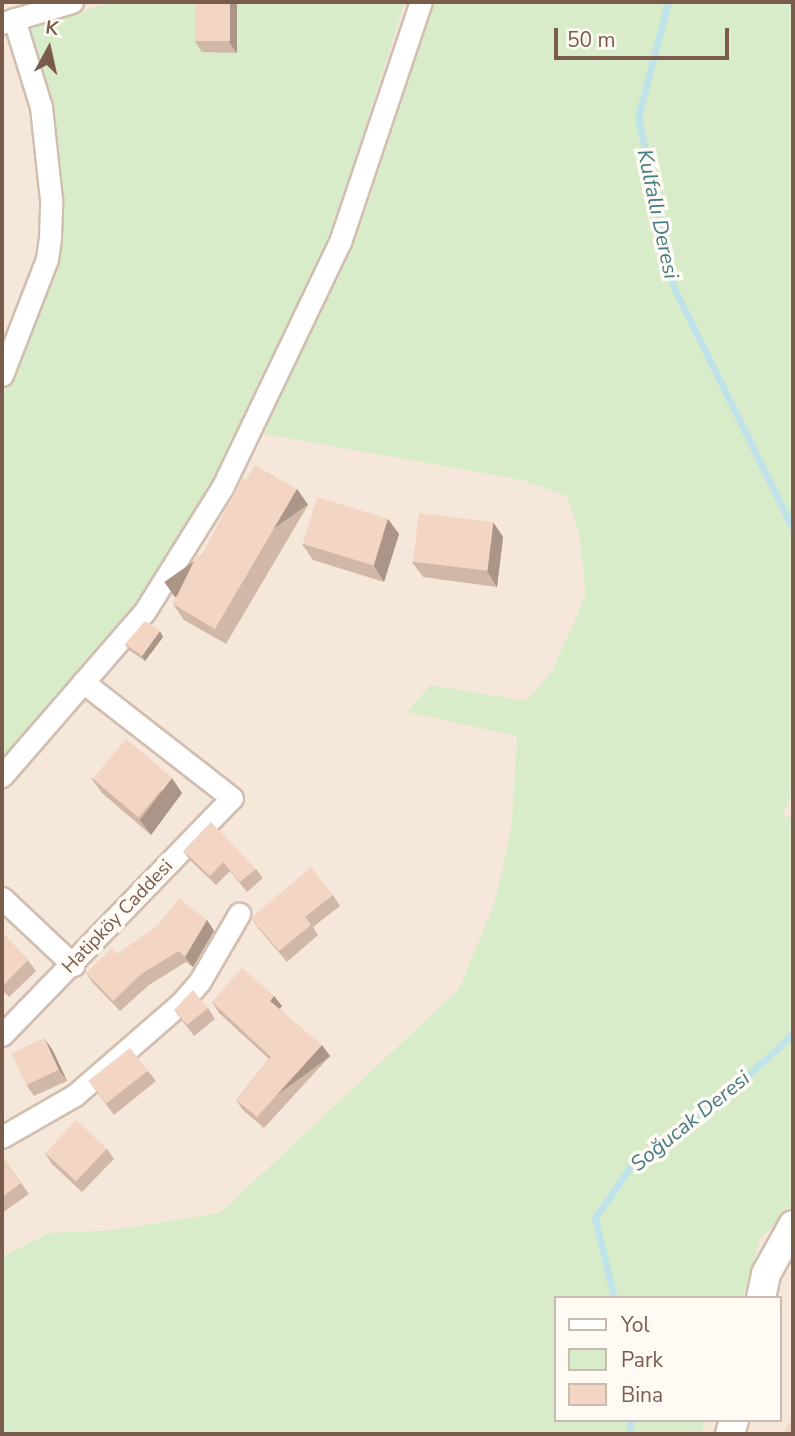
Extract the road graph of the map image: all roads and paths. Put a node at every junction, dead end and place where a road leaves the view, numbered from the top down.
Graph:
1 (72, 2) edge
2 (421, 2) edge
3 (8, 21) edge
4 (2, 375) edge
5 (83, 682) junction
6 (2, 776) edge
7 (2, 898) edge
8 (239, 914) dead end
9 (73, 965) junction
10 (2, 1035) edge
11 (4, 1132) edge
12 (793, 1225) edge
13 (761, 1296) edge

1 - 3 street
2 - 5 street
3 - 4 street
5 - 6 street
5 - 9 street, Hatipköy Caddesi
7 - 9 street
8 - 11 street
9 - 10 street, Hatipköy Caddesi
12 - 13 street

